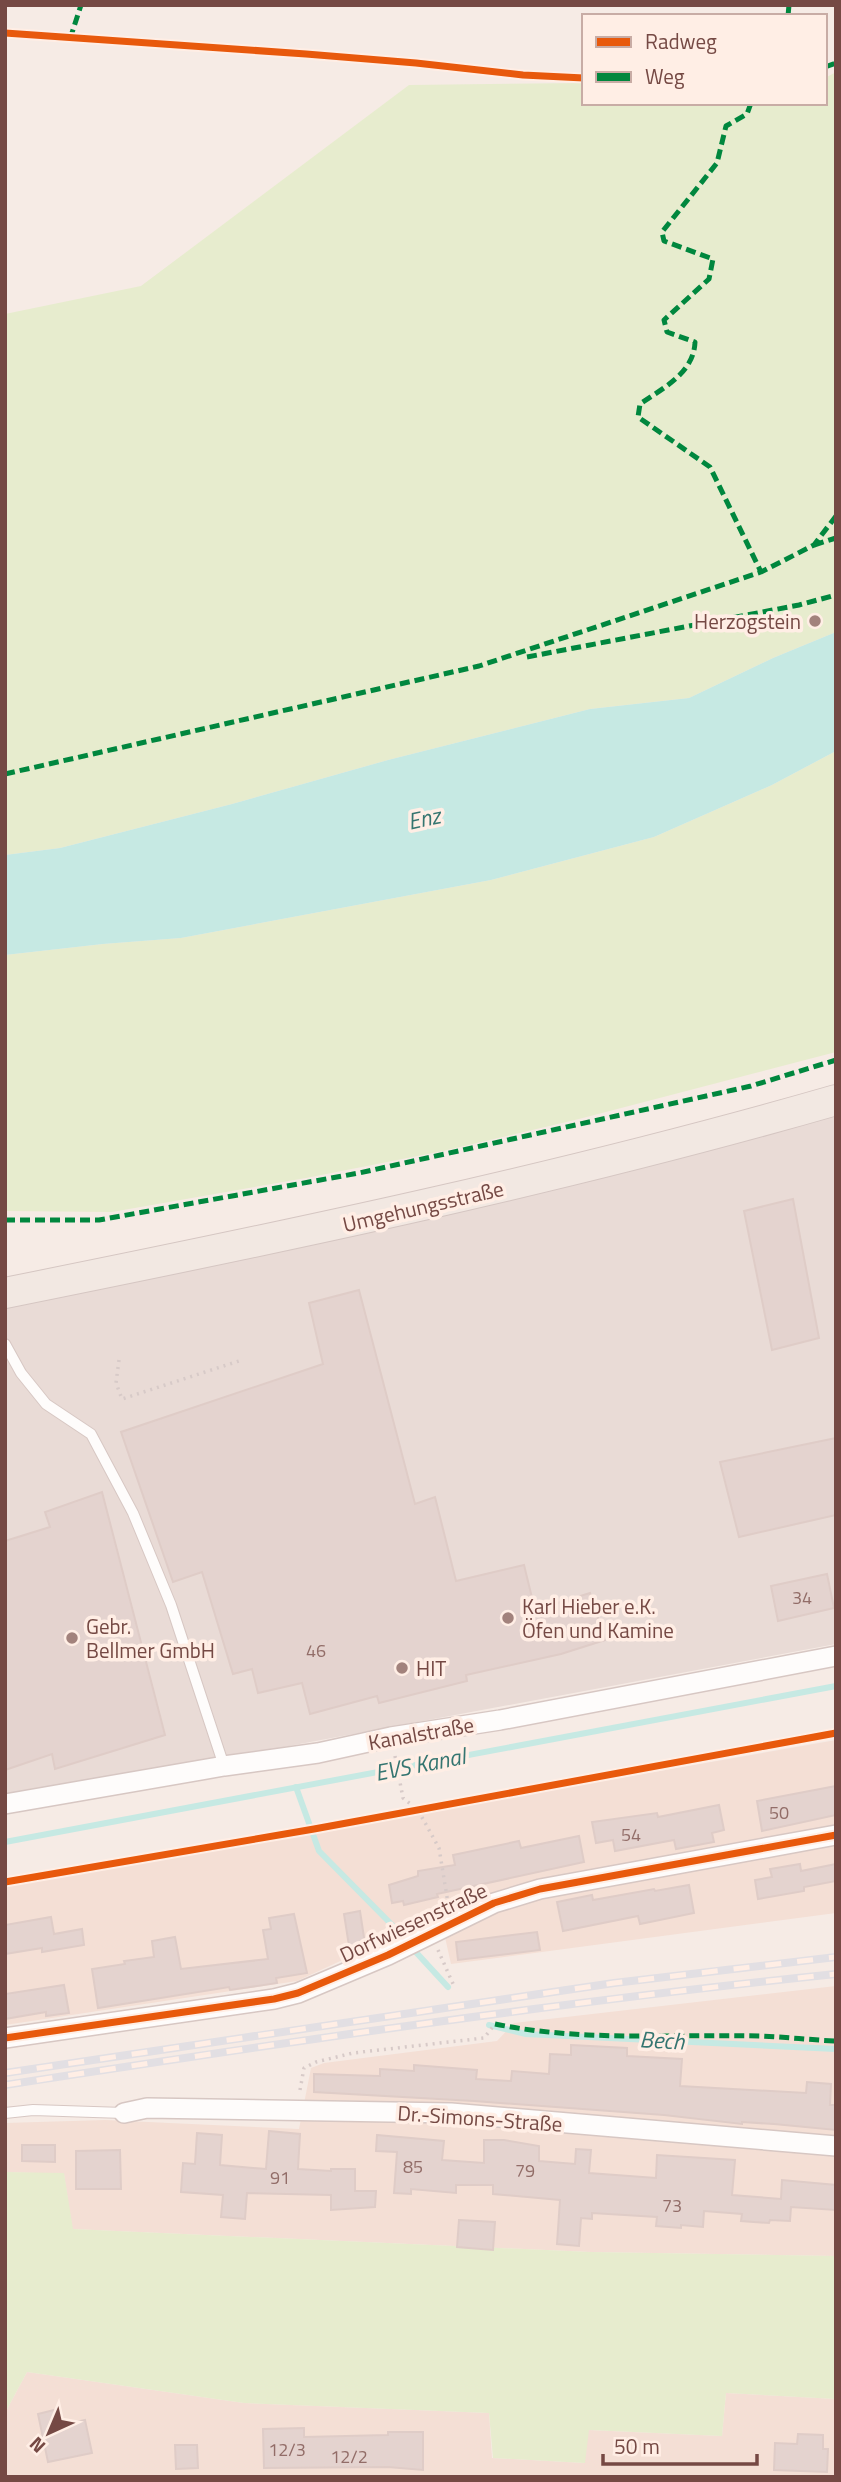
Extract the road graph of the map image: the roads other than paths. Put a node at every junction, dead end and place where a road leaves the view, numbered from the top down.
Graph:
1 (836, 1100) edge
2 (5, 1293) edge
3 (5, 1344) edge
4 (836, 1656) edge
5 (224, 1766) junction
6 (5, 1804) edge
7 (836, 1835) edge
8 (5, 2038) edge
9 (5, 2113) edge
10 (124, 2113) joint
11 (836, 2146) edge

1 - 2 main road, Umgehungsstraße
3 - 5 lane
4 - 5 street, Kanalstraße
5 - 6 street, Kanalstraße
7 - 8 street, Dorfwiesenstraße
9 - 10 lane
10 - 11 street, Dr.-Simons-Straße

